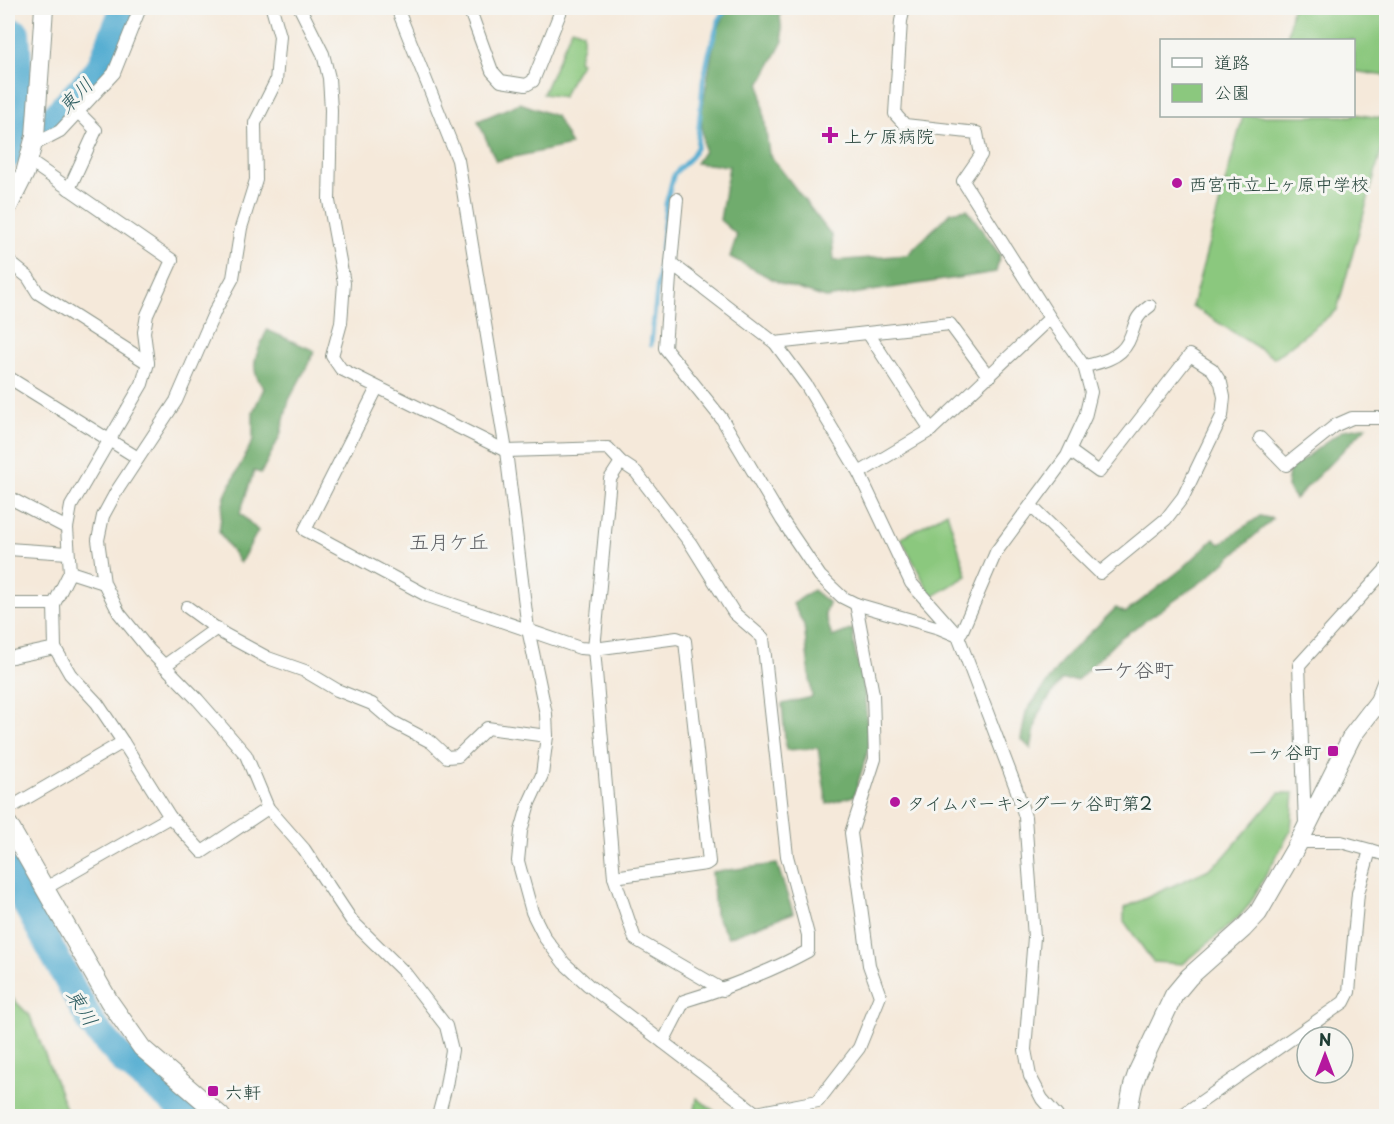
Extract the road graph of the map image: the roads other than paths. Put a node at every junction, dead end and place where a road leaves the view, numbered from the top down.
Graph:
1 (44, 8) edge
2 (140, 8) edge
3 (272, 8) edge
4 (300, 8) edge
5 (398, 8) edge
6 (470, 8) edge
7 (548, 8) edge
8 (904, 8) edge
9 (561, 11) edge
10 (78, 112) junction
11 (33, 138) junction
12 (69, 189) junction
13 (677, 199) dead end
14 (8, 207) edge
15 (8, 261) edge
16 (671, 263) junction
17 (1150, 306) dead end
18 (1050, 318) junction
19 (868, 333) junction
20 (775, 343) junction
21 (148, 363) junction
22 (1084, 366) junction
23 (8, 377) edge
24 (989, 377) junction
25 (377, 388) junction
26 (1386, 418) edge
27 (931, 430) junction
28 (1260, 438) dead end
29 (111, 441) junction
30 (506, 451) junction
31 (1070, 451) junction
32 (138, 458) junction
33 (621, 462) junction
34 (859, 473) junction
35 (8, 497) edge
36 (1031, 506) junction
37 (67, 528) junction
38 (8, 549) edge
39 (68, 553) junction
40 (1386, 569) edge
41 (70, 572) junction
42 (104, 583) junction
43 (8, 604) edge
44 (54, 604) junction
45 (856, 604) junction
46 (188, 607) dead end
47 (217, 628) junction
48 (528, 629) junction
49 (958, 636) junction
50 (55, 648) junction
51 (594, 649) junction
52 (8, 658) edge
53 (164, 666) junction
54 (1386, 682) edge
55 (547, 736) junction
56 (123, 742) junction
57 (268, 808) junction
58 (8, 809) edge
59 (170, 817) junction
60 (8, 824) edge
61 (1302, 835) junction
62 (1370, 850) junction
63 (1386, 855) edge
64 (614, 877) junction
65 (44, 889) junction
66 (723, 990) junction
67 (663, 1042) junction
68 (1199, 1112) edge
69 (755, 1115) edge
70 (221, 1116) edge
71 (438, 1116) edge
72 (1057, 1116) edge
73 (1127, 1116) edge
74 (1181, 1116) edge

1 - 11 street
2 - 10 street
3 - 32 street
4 - 25 street
5 - 30 street
6 - 9 street
7 - 9 street
8 - 18 street
10 - 11 street
10 - 12 street
11 - 12 street
11 - 14 street
12 - 21 street
13 - 16 street
15 - 21 street
16 - 20 street
16 - 45 street
17 - 22 street
18 - 22 street
18 - 24 street
19 - 20 street
19 - 24 street
19 - 27 street
20 - 34 street
21 - 29 street
22 - 31 street
23 - 29 street
24 - 27 street
25 - 30 street
25 - 48 street
26 - 28 street
27 - 34 street
29 - 32 street
29 - 37 street
30 - 33 street
30 - 48 street
31 - 36 street
31 - 36 street
32 - 42 street
33 - 51 street
33 - 66 street
34 - 49 street
35 - 37 street
36 - 49 street
37 - 39 street
38 - 39 street
39 - 41 street
40 - 61 street
41 - 42 street
41 - 44 street
42 - 53 street
43 - 44 street
44 - 50 street
45 - 49 street
45 - 69 street
46 - 47 street
47 - 53 street
47 - 55 street
48 - 51 street
48 - 55 street
49 - 72 street
50 - 52 street
50 - 56 street
51 - 64 street
51 - 64 street
53 - 57 street
54 - 61 street
55 - 67 street
56 - 58 street
56 - 59 street
57 - 59 street
57 - 71 street
59 - 65 street
60 - 65 street
61 - 62 street
61 - 73 street
62 - 63 street
62 - 68 street
64 - 66 street
65 - 70 street
66 - 67 street
67 - 69 street
68 - 74 street

